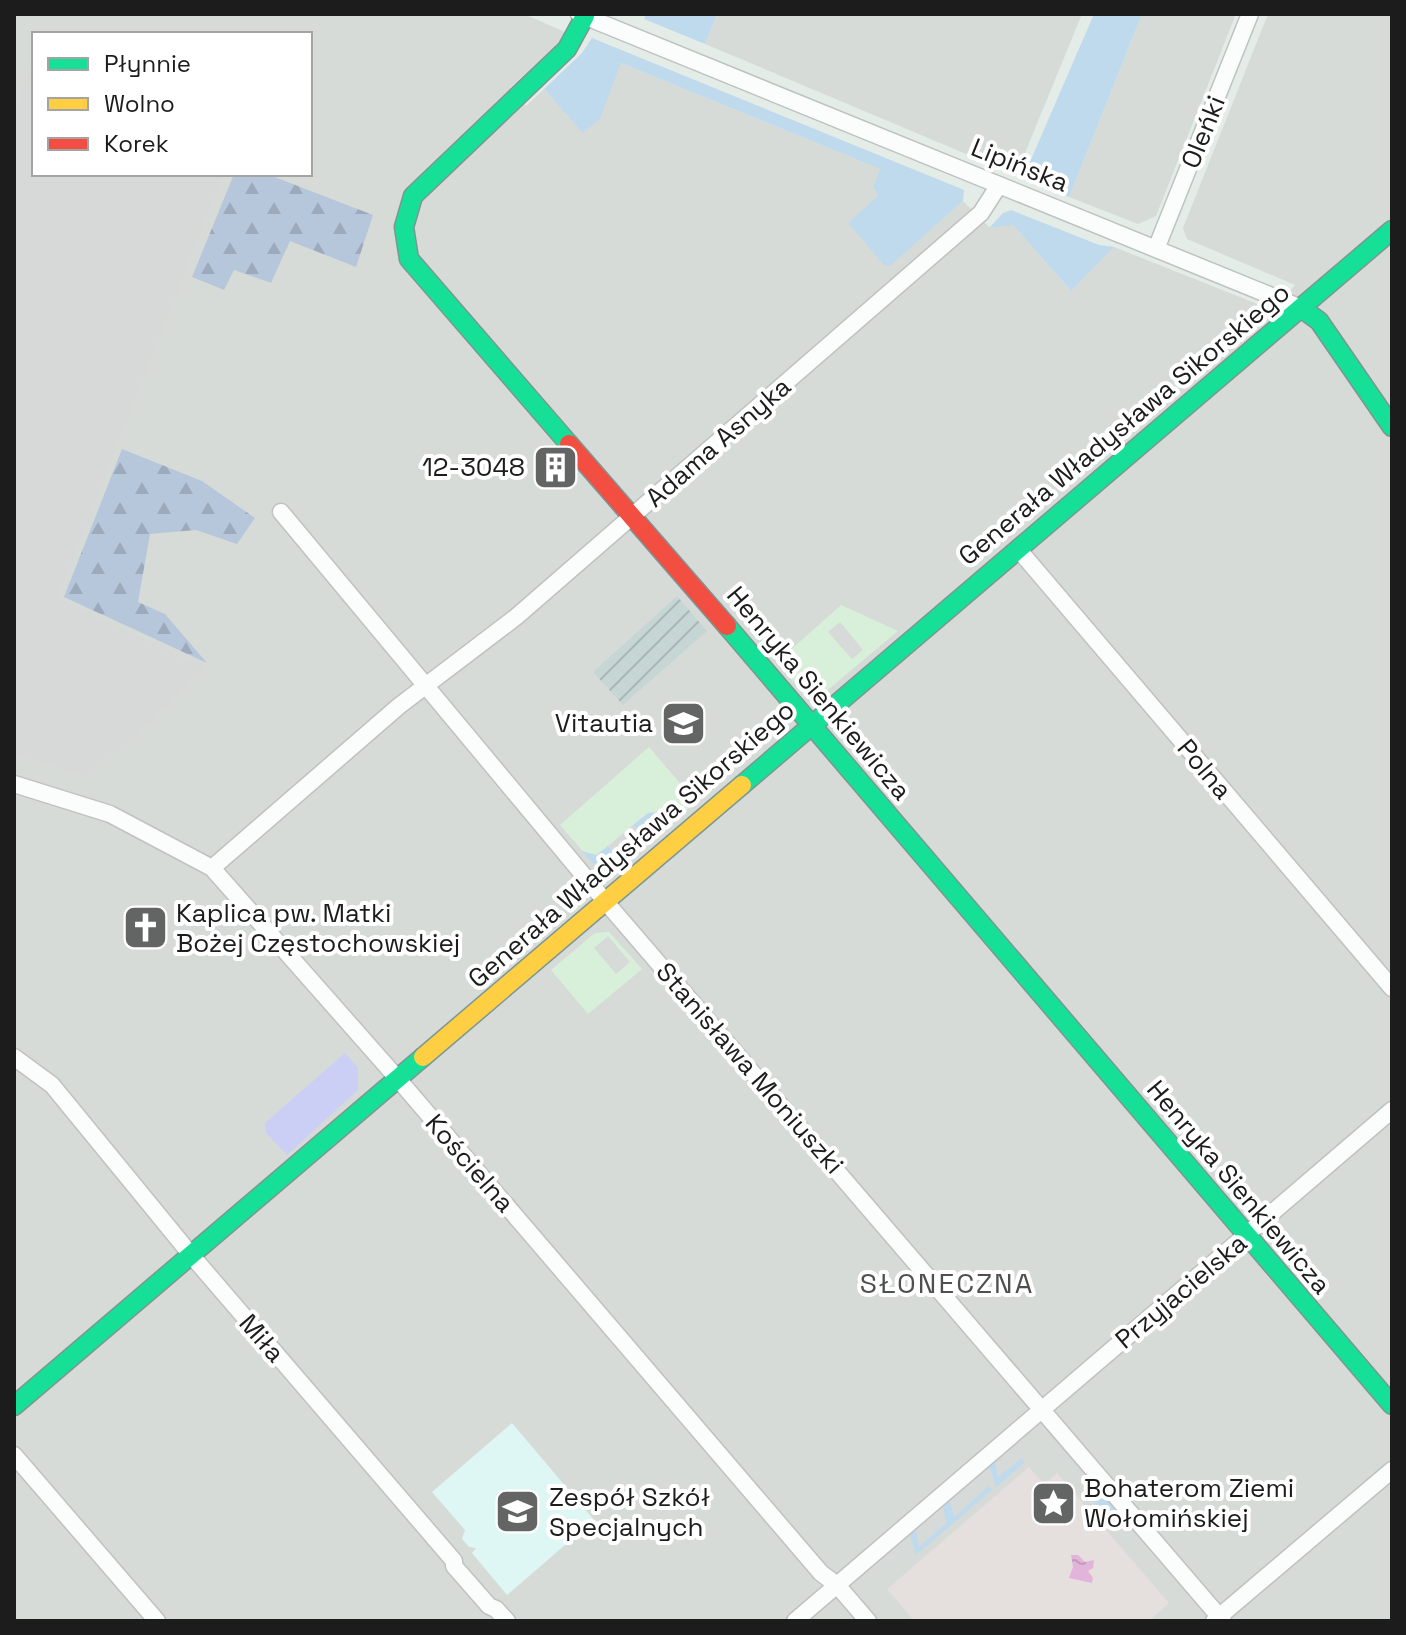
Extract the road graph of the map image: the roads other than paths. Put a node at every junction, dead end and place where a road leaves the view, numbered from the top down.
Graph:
1 (1250, 14) edge
2 (582, 15) edge
3 (999, 185) junction
4 (1392, 230) edge
5 (1156, 249) junction
6 (1301, 308) junction
7 (1392, 427) edge
8 (281, 512) dead end
9 (633, 516) junction
10 (1018, 549) junction
11 (423, 686) junction
12 (810, 723) junction
13 (14, 784) edge
14 (212, 868) junction
15 (605, 901) junction
16 (1392, 988) edge
17 (14, 1057) edge
18 (398, 1079) junction
19 (1392, 1110) edge
20 (1247, 1236) junction
21 (192, 1256) junction
22 (1392, 1405) edge
23 (14, 1406) edge
24 (1042, 1408) junction
25 (14, 1455) edge
26 (1392, 1470) edge
27 (837, 1585) junction
28 (1219, 1619) edge
29 (157, 1621) edge
30 (507, 1621) edge
31 (795, 1621) edge
32 (868, 1621) edge

1 - 5 street, Oleńki
2 - 3 street, Lipińska
2 - 9 street, Henryka Sienkiewicza
3 - 5 street, Lipińska
3 - 9 street, Adama Asnyka
4 - 6 street, Generała Władysława Sikorskiego
5 - 6 street, Lipińska
6 - 7 street, Lipińska
6 - 10 street, Generała Władysława Sikorskiego
8 - 11 street, Stanisława Moniuszki
9 - 11 street, Adama Asnyka
9 - 12 street, Henryka Sienkiewicza
10 - 12 street, Generała Władysława Sikorskiego
10 - 16 street, Polna
11 - 14 street, Adama Asnyka
11 - 15 street, Stanisława Moniuszki
12 - 15 street, Generała Władysława Sikorskiego
12 - 20 street, Henryka Sienkiewicza
13 - 14 street, Kościelna
14 - 18 street, Kościelna
15 - 18 street, Generała Władysława Sikorskiego
15 - 24 street, Stanisława Moniuszki
17 - 21 street, Miła
18 - 21 street, Generała Władysława Sikorskiego
18 - 27 street, Kościelna
19 - 20 street, Przyjacielska
20 - 22 street, Henryka Sienkiewicza
20 - 24 street, Przyjacielska
21 - 23 street, Generała Władysława Sikorskiego
21 - 30 street, Miła
24 - 27 street, Przyjacielska
24 - 28 street, Stanisława Moniuszki
25 - 29 street
26 - 28 street
27 - 31 street, Przyjacielska
27 - 32 street, Kościelna

